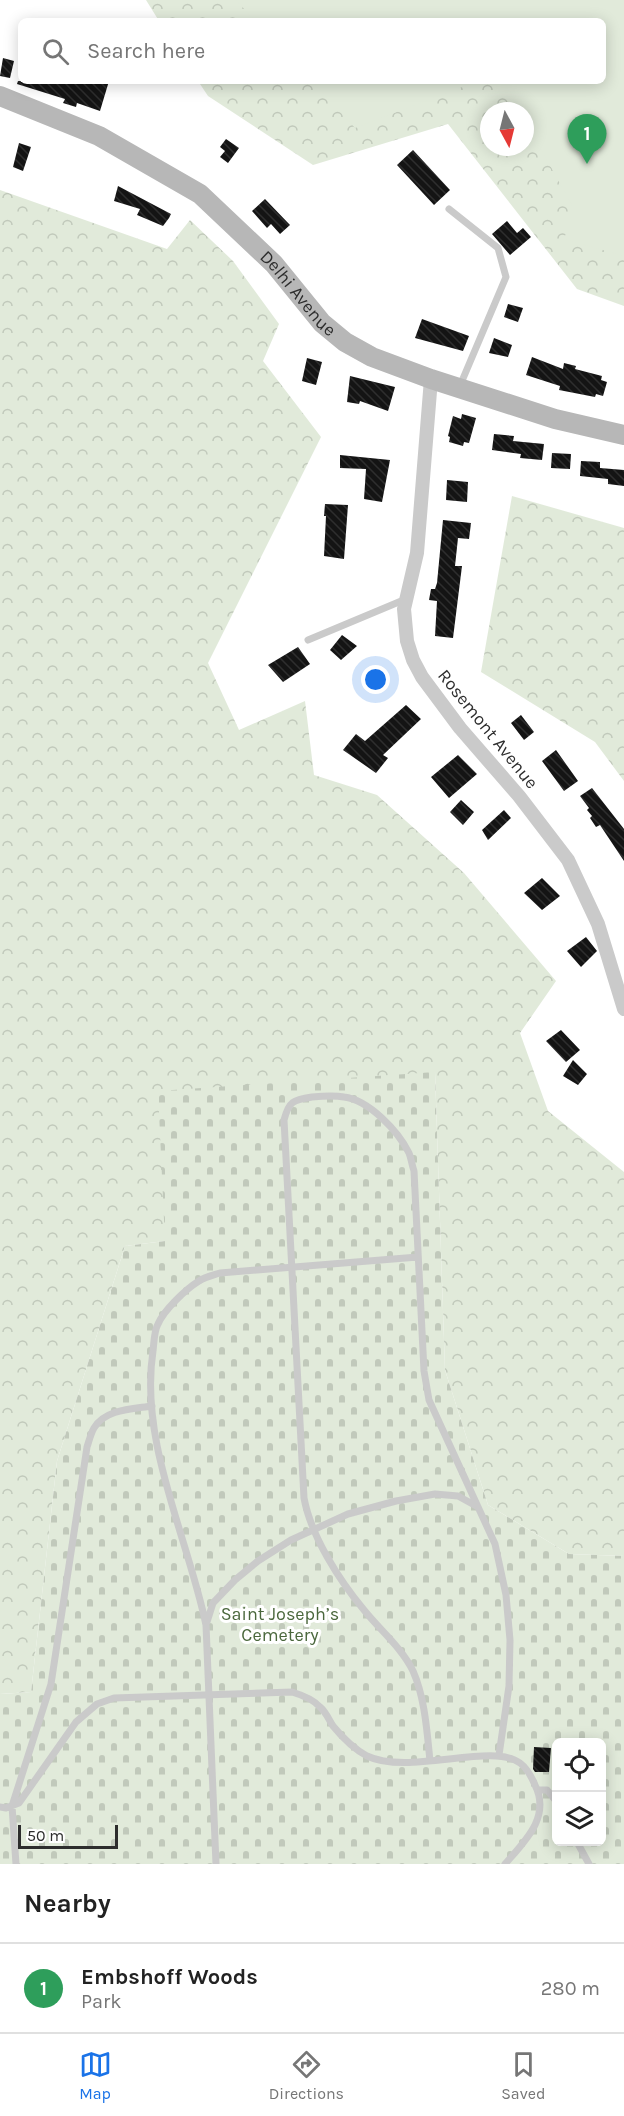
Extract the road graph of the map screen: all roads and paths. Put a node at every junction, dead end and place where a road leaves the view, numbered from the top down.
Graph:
1 (0, 96) edge
2 (449, 209) dead end
3 (431, 379) junction
4 (459, 388) junction
5 (624, 435) edge
6 (406, 599) junction
7 (308, 640) dead end
8 (624, 1009) edge
9 (418, 1257) junction
10 (292, 1266) junction
11 (152, 1406) junction
12 (478, 1507) junction
13 (314, 1529) junction
14 (206, 1625) junction
15 (209, 1695) junction
16 (499, 1755) junction
17 (430, 1761) junction
18 (538, 1790) junction
19 (552, 1796) edge
20 (12, 1806) junction
21 (0, 1807) edge
22 (579, 1846) edge
23 (16, 1864) edge
24 (216, 1864) edge
25 (505, 1864) edge
26 (589, 1864) edge

1 - 3 street, Delhi Avenue
2 - 4 lane
3 - 4 street, Delhi Avenue
3 - 6 street, Rosemont Avenue
4 - 5 street, Delhi Avenue
6 - 7 lane
6 - 8 street, Rosemont Avenue
9 - 10 lane
9 - 10 lane
9 - 12 lane
10 - 11 lane
10 - 13 lane
11 - 14 lane
11 - 20 lane
12 - 13 lane
12 - 16 lane
13 - 14 lane
13 - 17 lane
14 - 15 lane
15 - 17 lane
15 - 20 lane
15 - 24 lane
16 - 17 lane
16 - 18 lane
18 - 19 lane
18 - 25 lane
20 - 21 lane
20 - 23 lane
22 - 26 lane

